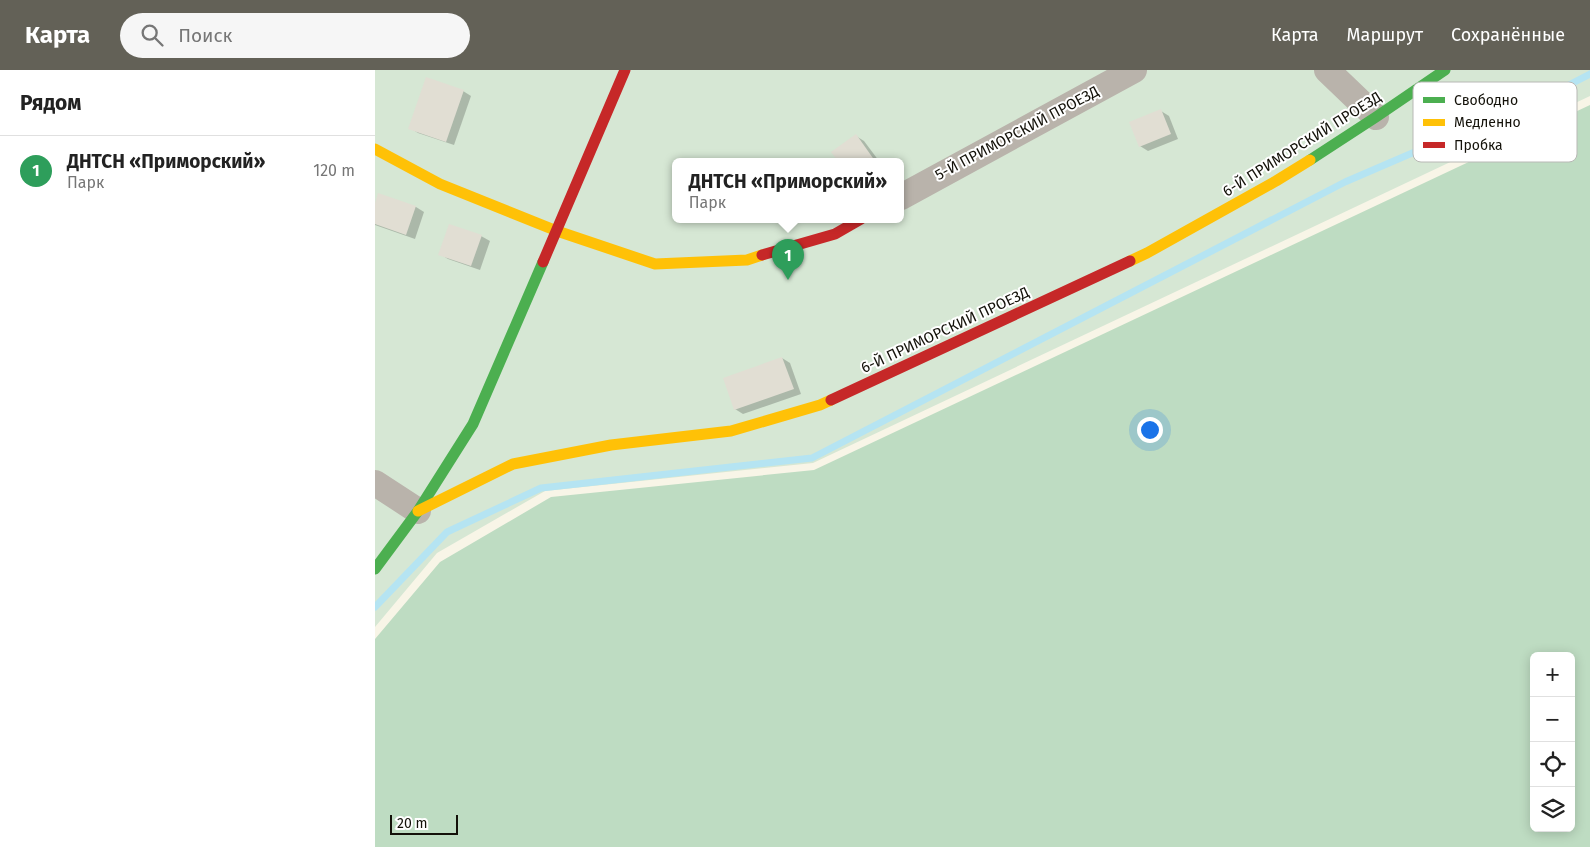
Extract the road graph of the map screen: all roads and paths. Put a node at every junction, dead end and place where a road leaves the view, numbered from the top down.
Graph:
1 (625, 70) edge
2 (1134, 70) edge
3 (1327, 70) edge
4 (1445, 70) edge
5 (1427, 82) edge
6 (1413, 92) edge
7 (1376, 117) junction
8 (375, 149) edge
9 (904, 195) edge
10 (854, 223) edge
11 (557, 230) junction
12 (375, 482) edge
13 (418, 511) junction
14 (375, 569) edge

1 - 11 street
2 - 9 street, 5-Й ПРИМОРСКИЙ ПРОЕЗД
3 - 7 street
4 - 5 street, 6-Й ПРИМОРСКИЙ ПРОЕЗД
6 - 7 street, 6-Й ПРИМОРСКИЙ ПРОЕЗД
7 - 13 street, 6-Й ПРИМОРСКИЙ ПРОЕЗД
8 - 11 street
10 - 11 street
11 - 13 street
12 - 13 street
13 - 14 street

